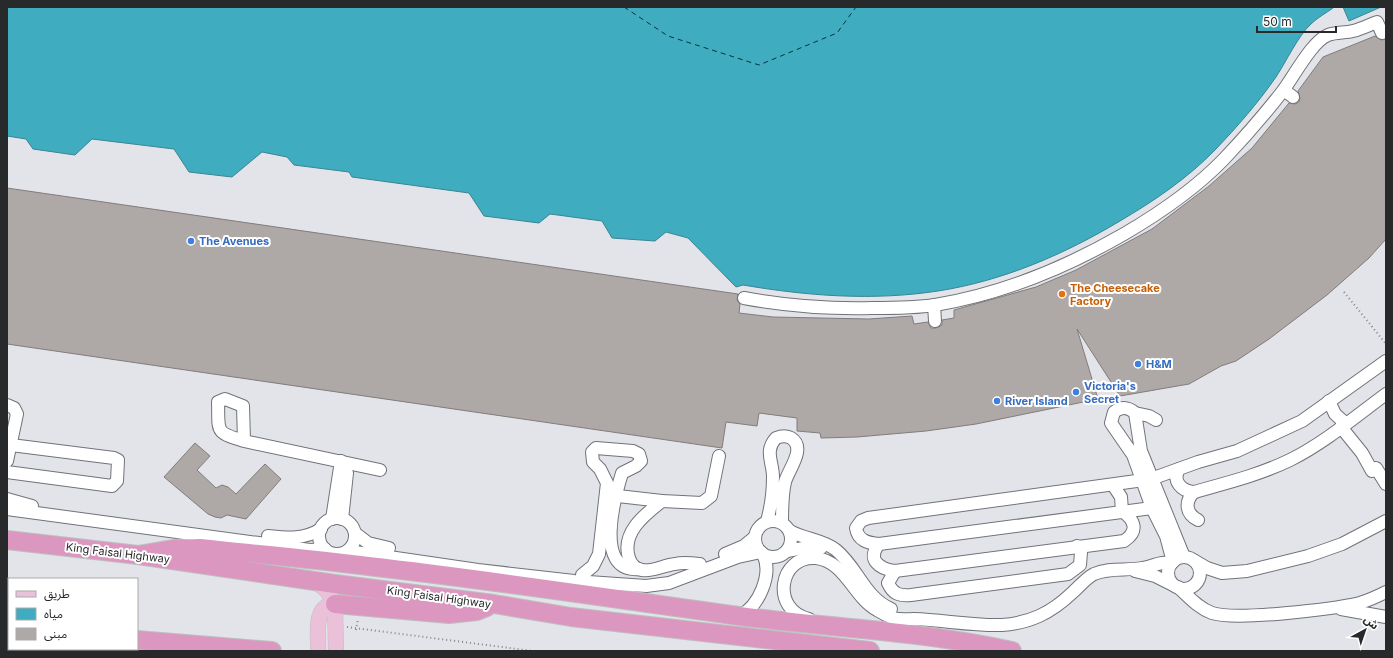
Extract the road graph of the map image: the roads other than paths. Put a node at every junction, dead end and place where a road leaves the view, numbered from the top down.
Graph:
1 (1382, 33) dead end
2 (744, 298) dead end
3 (934, 305) junction
4 (935, 321) dead end
5 (1386, 361) edge
6 (1386, 394) edge
7 (1329, 401) junction
8 (7, 405) edge
9 (1134, 413) junction
10 (1156, 420) dead end
11 (1343, 425) junction
12 (1139, 438) junction
13 (244, 441) dead end
14 (1125, 443) junction
15 (11, 445) junction
16 (719, 456) dead end
17 (7, 461) edge
18 (344, 462) junction
19 (773, 469) junction
20 (1179, 469) junction
21 (380, 470) dead end
22 (7, 472) edge
23 (789, 472) junction
24 (1147, 480) junction
25 (1386, 484) edge
26 (1113, 485) junction
27 (1194, 492) junction
28 (611, 495) junction
29 (7, 499) edge
30 (662, 501) junction
31 (1152, 508) junction
32 (7, 509) edge
33 (1122, 511) junction
34 (337, 519) junction
35 (1198, 520) dead end
36 (1385, 520) edge
37 (767, 521) junction
38 (786, 527) junction
39 (321, 529) junction
40 (355, 533) junction
41 (755, 537) junction
42 (7, 540) edge
43 (879, 544) junction
44 (1077, 546) junction
45 (325, 549) junction
46 (348, 551) junction
47 (786, 551) junction
48 (762, 553) junction
49 (837, 554) junction
50 (138, 555) junction
51 (1181, 561) junction
52 (700, 564) junction
53 (638, 569) junction
54 (1126, 569) junction
55 (895, 571) junction
56 (582, 575) junction
57 (313, 579) junction
58 (853, 586) junction
59 (1177, 587) junction
60 (781, 591) junction
61 (1386, 592) edge
62 (335, 604) junction
63 (494, 604) junction
64 (1332, 608) junction
65 (739, 616) junction
66 (1386, 617) edge
67 (914, 619) junction
68 (797, 623) junction
69 (828, 627) junction
70 (138, 633) edge
71 (138, 640) edge
72 (171, 643) junction
73 (272, 651) edge
74 (318, 651) edge
75 (336, 651) edge
76 (870, 651) edge
77 (1012, 651) edge

1 - 3 street
2 - 3 street
3 - 4 street
5 - 7 street
6 - 11 street
7 - 11 street
7 - 20 street
8 - 15 street
9 - 10 street
9 - 12 street
9 - 14 street
11 - 25 street
11 - 27 street
12 - 14 street
12 - 24 street
13 - 18 street
14 - 24 street
15 - 17 street
15 - 22 street
16 - 30 street
18 - 21 street
18 - 34 street
19 - 23 street
19 - 23 street
19 - 37 street
20 - 24 street
20 - 27 street
23 - 38 street
24 - 26 street
24 - 31 street
24 - 51 street
26 - 33 street
26 - 43 street
27 - 35 street
28 - 30 street
28 - 53 street
28 - 56 street
29 - 39 street
30 - 53 street
31 - 33 street
31 - 51 street
32 - 45 street
33 - 43 street
33 - 44 street
34 - 39 street
34 - 40 street
36 - 51 street
37 - 38 street
37 - 41 street
38 - 47 street
38 - 49 street
39 - 45 street
40 - 46 street
40 - 56 street
41 - 48 street
41 - 52 street
42 - 50 highway, King Faisal Highway
43 - 55 street
44 - 55 street
44 - 55 street
45 - 46 street
46 - 48 street
47 - 48 street
47 - 49 street
47 - 60 street
48 - 65 street
49 - 58 street
49 - 67 street
50 - 57 highway, King Faisal Highway
50 - 65 highway
51 - 54 street
51 - 59 street
51 - 59 street
52 - 53 street
52 - 56 street
54 - 59 street
54 - 67 street
57 - 62 main road
57 - 63 highway, King Faisal Highway
58 - 60 street
58 - 67 street
59 - 64 street
60 - 68 street
60 - 69 street
61 - 64 street
62 - 63 highway
62 - 74 main road
62 - 75 main road
63 - 76 highway, King Faisal Highway
64 - 66 street
65 - 68 highway
68 - 69 highway
69 - 77 highway
70 - 72 street
71 - 72 highway
72 - 73 highway

